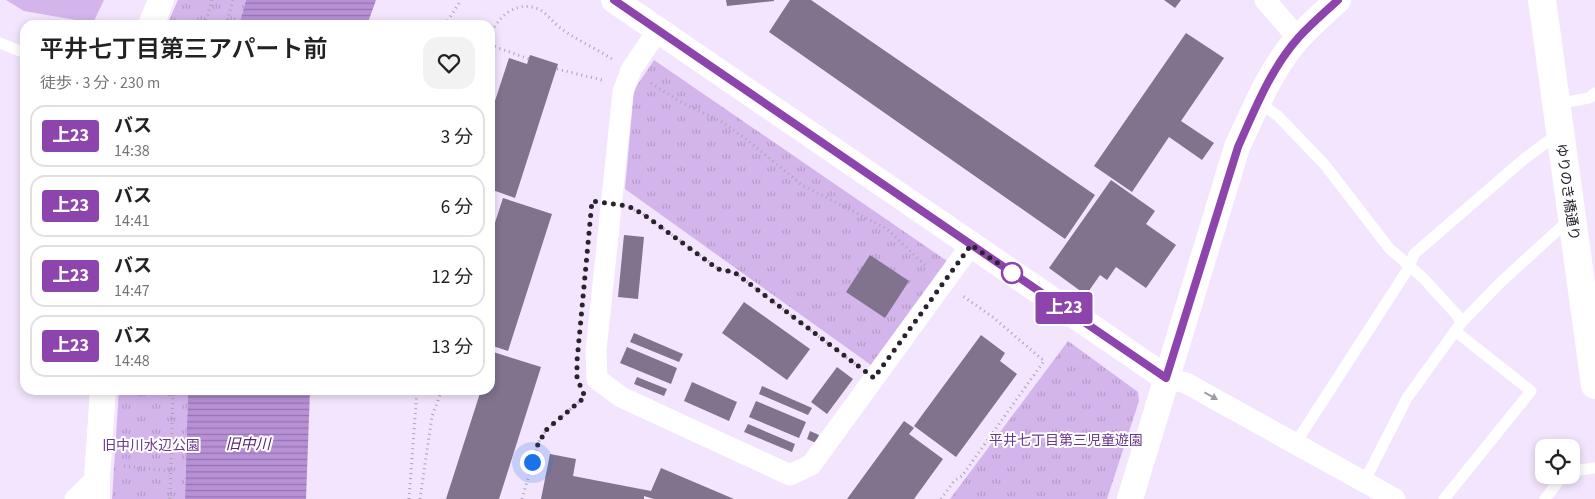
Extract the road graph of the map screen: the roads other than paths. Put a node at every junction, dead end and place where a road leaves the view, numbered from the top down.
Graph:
1 (162, 0) edge
2 (614, 0) edge
3 (1265, 0) edge
4 (1338, 0) edge
5 (1542, 0) edge
6 (153, 20) edge
7 (658, 30) junction
8 (1298, 38) junction
9 (0, 43) edge
10 (20, 52) edge
11 (1595, 93) edge
12 (1258, 102) junction
13 (1556, 104) junction
14 (1560, 132) junction
15 (1572, 217) junction
16 (971, 245) junction
17 (1410, 265) junction
18 (1458, 327) junction
19 (1166, 378) junction
20 (1595, 385) edge
21 (103, 395) edge
22 (1295, 444) junction
23 (1595, 468) edge
24 (1580, 470) edge
25 (1364, 482) junction
26 (1556, 484) edge
27 (97, 488) edge
28 (75, 499) edge
29 (1130, 499) edge
30 (1395, 499) edge
31 (1444, 499) edge
32 (1545, 499) edge

1 - 6 street
2 - 7 street
3 - 8 street
4 - 8 street
5 - 13 main road, ゆりのき橋通り
7 - 16 street
7 - 16 street
8 - 12 street
9 - 10 lane
11 - 13 lane
12 - 17 lane
12 - 19 street
13 - 14 main road, ゆりのき橋通り
14 - 15 main road, ゆりのき橋通り
14 - 17 lane
15 - 18 lane
15 - 20 main road, ゆりのき橋通り
16 - 19 street
17 - 18 lane
17 - 22 lane
18 - 25 lane
18 - 31 lane
19 -> 22 street
19 - 29 street
21 - 27 street
22 - 25 street
23 - 24 lane
25 - 30 street
26 - 32 lane
27 - 28 street

